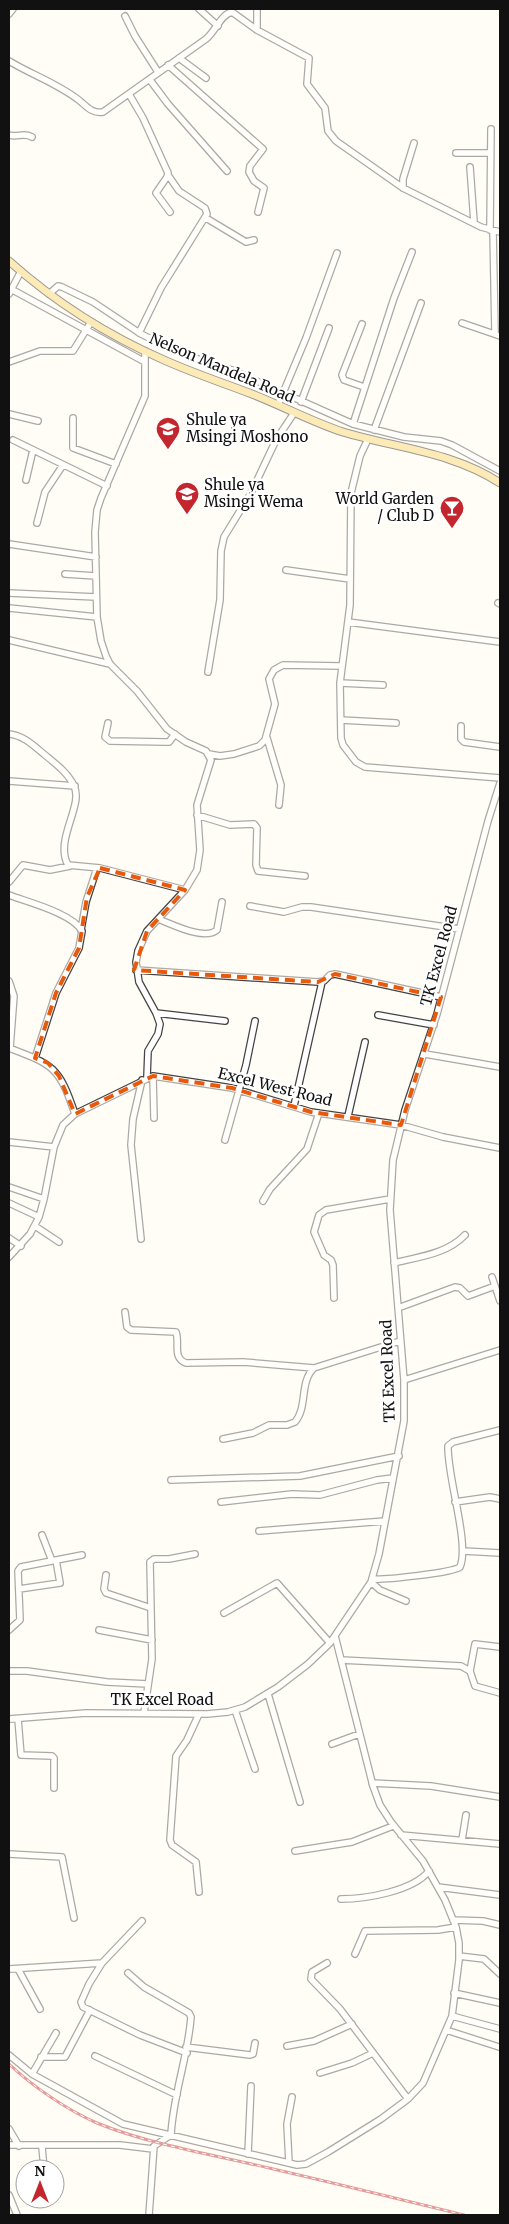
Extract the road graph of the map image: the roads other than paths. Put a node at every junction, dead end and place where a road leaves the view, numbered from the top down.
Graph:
1 (13, 9) edge
2 (199, 9) edge
3 (257, 9) edge
4 (9, 14) edge
5 (125, 16) dead end
6 (218, 26) junction
7 (257, 30) junction
8 (179, 58) junction
9 (9, 61) edge
10 (168, 65) junction
11 (158, 72) junction
12 (206, 78) dead end
13 (150, 80) junction
14 (129, 94) junction
15 (491, 128) dead end
16 (9, 135) edge
17 (32, 137) dead end
18 (414, 143) dead end
19 (456, 153) dead end
20 (490, 153) junction
21 (470, 167) dead end
22 (227, 171) dead end
23 (168, 175) junction
24 (404, 188) junction
25 (170, 212) dead end
26 (258, 212) dead end
27 (206, 218) junction
28 (474, 222) junction
29 (491, 231) junction
30 (500, 232) edge
31 (254, 240) dead end
32 (337, 252) dead end
33 (412, 252) dead end
34 (9, 261) edge
35 (21, 272) junction
36 (10, 291) edge
37 (49, 294) junction
38 (421, 304) dead end
39 (91, 322) junction
40 (462, 323) dead end
41 (362, 324) dead end
42 (329, 328) dead end
43 (86, 331) junction
44 (138, 333) junction
45 (498, 335) edge
46 (145, 351) junction
47 (9, 362) edge
48 (145, 362) junction
49 (364, 388) junction
50 (284, 393) junction
51 (301, 402) junction
52 (278, 405) junction
53 (294, 413) junction
54 (9, 414) edge
55 (73, 418) dead end
56 (38, 421) dead end
57 (353, 424) junction
58 (374, 430) junction
59 (368, 439) junction
60 (13, 440) dead end
61 (33, 450) junction
62 (116, 464) junction
63 (63, 465) junction
64 (500, 471) edge
65 (26, 480) dead end
66 (500, 483) edge
67 (107, 486) junction
68 (36, 523) dead end
69 (9, 544) edge
70 (96, 557) junction
71 (286, 570) dead end
72 (65, 574) dead end
73 (96, 576) junction
74 (350, 579) junction
75 (9, 593) edge
76 (96, 597) junction
77 (9, 608) edge
78 (97, 617) junction
79 (348, 622) junction
80 (9, 640) edge
81 (500, 642) edge
82 (110, 664) junction
83 (341, 666) junction
84 (208, 672) dead end
85 (340, 683) junction
86 (383, 685) dead end
87 (340, 720) junction
88 (108, 723) dead end
89 (396, 723) dead end
90 (461, 726) dead end
91 (9, 734) edge
92 (175, 734) junction
93 (267, 738) junction
94 (500, 747) edge
95 (209, 754) junction
96 (500, 778) edge
97 (9, 781) edge
98 (500, 783) edge
99 (74, 786) junction
100 (279, 805) dead end
101 (197, 815) junction
102 (70, 866) junction
103 (98, 868) junction
104 (305, 876) dead end
105 (9, 882) edge
106 (184, 890) junction
107 (9, 895) edge
108 (222, 902) dead end
109 (250, 906) dead end
110 (158, 919) junction
111 (459, 929) junction
112 (82, 930) junction
113 (136, 970) junction
114 (9, 981) edge
115 (322, 982) junction
116 (442, 997) junction
117 (156, 1013) junction
118 (378, 1015) dead end
119 (225, 1020) dead end
120 (255, 1020) dead end
121 (434, 1025) junction
122 (365, 1042) dead end
123 (9, 1048) edge
124 (425, 1054) junction
125 (36, 1058) junction
126 (500, 1067) edge
127 (148, 1078) junction
128 (240, 1090) junction
129 (294, 1106) junction
130 (319, 1113) junction
131 (76, 1114) junction
132 (348, 1116) junction
133 (154, 1118) dead end
134 (401, 1124) junction
135 (224, 1140) dead end
136 (9, 1142) edge
137 (54, 1147) junction
138 (500, 1148) edge
139 (9, 1187) edge
140 (44, 1199) junction
141 (390, 1199) junction
142 (263, 1200) dead end
143 (9, 1203) edge
144 (39, 1216) junction
145 (35, 1226) junction
146 (465, 1235) dead end
147 (9, 1238) edge
148 (141, 1239) dead end
149 (59, 1242) dead end
150 (21, 1246) junction
151 (9, 1257) edge
152 (394, 1263) junction
153 (492, 1277) dead end
154 (495, 1286) junction
155 (334, 1298) dead end
156 (500, 1301) edge
157 (398, 1308) junction
158 (125, 1312) dead end
159 (400, 1341) junction
160 (500, 1350) edge
161 (314, 1368) junction
162 (404, 1380) junction
163 (500, 1430) edge
164 (223, 1439) dead end
165 (398, 1456) junction
166 (393, 1478) junction
167 (170, 1480) dead end
168 (500, 1499) edge
169 (221, 1502) dead end
170 (455, 1502) junction
171 (385, 1521) junction
172 (259, 1531) dead end
173 (42, 1535) dead end
174 (463, 1551) junction
175 (500, 1553) edge
176 (195, 1554) dead end
177 (82, 1555) dead end
178 (54, 1561) junction
179 (106, 1575) dead end
180 (371, 1581) junction
181 (19, 1589) junction
182 (406, 1601) dead end
183 (151, 1608) junction
184 (224, 1613) dead end
185 (9, 1630) edge
186 (99, 1630) dead end
187 (335, 1636) junction
188 (152, 1640) junction
189 (330, 1643) junction
190 (500, 1647) edge
191 (342, 1660) junction
192 (9, 1671) edge
193 (470, 1671) junction
194 (148, 1684) junction
195 (500, 1693) edge
196 (268, 1694) junction
197 (236, 1710) junction
198 (144, 1712) junction
199 (200, 1714) junction
200 (9, 1719) edge
201 (18, 1720) junction
202 (359, 1734) junction
203 (332, 1744) dead end
204 (255, 1769) dead end
205 (372, 1783) junction
206 (54, 1788) dead end
207 (500, 1797) edge
208 (300, 1802) dead end
209 (466, 1815) dead end
210 (394, 1826) junction
211 (401, 1835) junction
212 (462, 1840) junction
213 (500, 1844) edge
214 (295, 1851) dead end
215 (9, 1854) edge
216 (429, 1871) junction
217 (438, 1886) junction
218 (199, 1892) dead end
219 (500, 1895) edge
220 (341, 1899) dead end
221 (74, 1918) dead end
222 (453, 1920) junction
223 (142, 1921) dead end
224 (500, 1925) edge
225 (456, 1927) junction
226 (355, 1954) dead end
227 (459, 1956) junction
228 (102, 1963) junction
229 (328, 1963) dead end
230 (9, 1969) edge
231 (18, 1969) junction
232 (128, 1973) dead end
233 (500, 1974) edge
234 (454, 1992) junction
235 (500, 2002) edge
236 (40, 2009) dead end
237 (90, 2010) junction
238 (452, 2016) junction
239 (352, 2024) junction
240 (500, 2029) edge
241 (446, 2030) junction
242 (56, 2033) dead end
243 (256, 2043) dead end
244 (286, 2046) dead end
245 (499, 2047) dead end
246 (186, 2050) junction
247 (373, 2053) junction
248 (9, 2055) edge
249 (95, 2056) dead end
250 (41, 2057) junction
251 (320, 2073) dead end
252 (32, 2074) junction
253 (251, 2086) dead end
254 (176, 2095) junction
255 (292, 2097) dead end
256 (408, 2099) junction
257 (9, 2130) edge
258 (171, 2135) junction
259 (9, 2145) edge
260 (19, 2146) junction
261 (42, 2147) junction
262 (153, 2149) junction
263 (248, 2154) junction
264 (43, 2159) edge
265 (289, 2162) junction
266 (9, 2195) edge
267 (17, 2215) edge
268 (149, 2215) edge

1 - 4 street
2 - 6 street
3 - 7 street
5 - 11 street
6 - 7 street
6 - 8 street
7 - 24 street
8 - 10 street
8 - 12 street
9 - 14 street
10 - 11 street
10 - 26 street
11 - 13 street
13 - 14 street
13 - 22 street
14 - 23 street
15 - 20 street
16 - 17 street
18 - 24 street
19 - 20 street
20 - 29 street
21 - 28 street
23 - 25 street
23 - 27 street
24 - 28 street
27 - 31 street
27 - 44 street
28 - 29 street
29 - 30 street
29 - 45 street
32 - 50 street
33 - 49 street
34 - 35 main road, Nelson Mandela Road
35 - 36 street
35 - 37 main road, Nelson Mandela Road
36 - 43 street
37 - 39 main road, Nelson Mandela Road
37 - 44 street
38 - 58 street
39 - 43 street
39 - 46 main road, Nelson Mandela Road
40 - 45 street
41 - 49 street
42 - 51 street
43 - 47 street
43 - 48 street
44 - 50 street
46 - 48 street
46 - 52 main road, Nelson Mandela Road
48 - 62 street
49 - 57 street
50 - 51 street
50 - 52 street
51 - 57 street
52 - 53 main road, Nelson Mandela Road
53 - 59 main road, Nelson Mandela Road
53 - 84 street
54 - 56 street
55 - 62 street
57 - 58 street
58 - 64 street
59 - 66 main road, Nelson Mandela Road
59 - 74 street
60 - 61 street
61 - 63 street
61 - 65 street
62 - 67 street
63 - 67 street
63 - 68 street
67 - 70 street
69 - 70 street
70 - 73 street
71 - 74 street
72 - 73 street
73 - 76 street
74 - 79 street
75 - 76 street
76 - 78 street
77 - 78 street
78 - 82 street
79 - 81 street
79 - 83 street
80 - 82 street
82 - 92 street
83 - 85 street
83 - 93 street
85 - 86 street
85 - 87 street
87 - 89 street
87 - 96 street
88 - 92 street
90 - 94 street
91 - 99 street
92 - 95 street
93 - 95 street
93 - 100 street
95 - 101 street
97 - 99 street
98 - 111 street, TK Excel Road
99 - 102 street
101 - 104 street
101 - 106 street
102 - 103 street
102 - 105 street
103 - 106 street
103 - 112 street
106 - 110 street
107 - 112 street
108 - 110 street
109 - 111 street
110 - 113 street
111 - 116 street, TK Excel Road
112 - 125 street
113 - 115 street
113 - 117 street
114 - 123 street
115 - 116 street
115 - 129 street
116 - 121 street, TK Excel Road
117 - 119 street
117 - 127 street
118 - 121 street
120 - 128 street
121 - 124 street, TK Excel Road
122 - 132 street
123 - 125 street
124 - 126 street
124 - 134 street, TK Excel Road
125 - 131 street
127 - 128 street, Excel West Road
127 - 131 street
127 - 133 street
127 - 148 street
128 - 129 street, Excel West Road
128 - 135 street
129 - 130 street, Excel West Road
130 - 132 street, Excel West Road
130 - 142 street
131 - 137 street
132 - 134 street, Excel West Road
134 - 138 street, Excel West Road
134 - 141 street, TK Excel Road
136 - 137 street
137 - 140 street
139 - 140 street
140 - 144 street
141 - 152 street, TK Excel Road
141 - 155 street
143 - 144 street
144 - 145 street
145 - 149 street
145 - 150 street
146 - 152 street
147 - 150 street
150 - 151 street
152 - 157 street, TK Excel Road
153 - 154 street
154 - 156 street
154 - 157 street
157 - 159 street, TK Excel Road
158 - 161 street
159 - 161 street
159 - 162 street, TK Excel Road
160 - 162 street
161 - 164 street
162 - 165 street, TK Excel Road
163 - 170 street
165 - 166 street, TK Excel Road
165 - 167 street
166 - 169 street
166 - 171 street, TK Excel Road
168 - 170 street
170 - 174 street
171 - 172 street
171 - 180 street, TK Excel Road
173 - 178 street
174 - 175 street
174 - 180 street
176 - 183 street
177 - 178 street
178 - 181 street
178 - 181 street
179 - 183 street
180 - 182 street
180 - 187 street, TK Excel Road
181 - 185 street
183 - 188 street
184 - 189 street
186 - 188 street
187 - 189 street, TK Excel Road
187 - 191 street
188 - 194 street
189 - 196 street, TK Excel Road
190 - 193 street
191 - 193 street
191 - 202 street
192 - 194 street
193 - 195 street
194 - 198 street
196 - 197 street, TK Excel Road
196 - 208 street
197 - 199 street, TK Excel Road
197 - 204 street
198 - 199 street, TK Excel Road
198 - 201 street, TK Excel Road
199 - 218 street
200 - 201 street, TK Excel Road
201 - 206 street
202 - 203 street
202 - 205 street
205 - 207 street
205 - 210 street
209 - 212 street
210 - 211 street
210 - 214 street
211 - 212 street
211 - 216 street
212 - 213 street
215 - 221 street
216 - 217 street
216 - 220 street
217 - 219 street
217 - 222 street
222 - 224 street
222 - 225 street
223 - 228 street
225 - 226 street
225 - 227 street
227 - 233 street
227 - 234 street
228 - 231 street
228 - 237 street
229 - 239 street
230 - 231 street
231 - 236 street
232 - 246 street
234 - 235 street
234 - 238 street
237 - 246 street
237 - 250 street
238 - 240 street
238 - 241 street
239 - 244 street
239 - 247 street
241 - 245 street
241 - 256 street
242 - 250 street
243 - 246 street
246 - 254 street
247 - 251 street
247 - 256 street
248 - 252 street
249 - 254 street
250 - 252 street
252 - 258 street
253 - 263 street
254 - 258 street
255 - 265 street
256 - 265 street
257 - 260 street
258 - 262 street
258 - 263 street
259 - 260 street
260 - 261 street
261 - 262 street
261 - 264 street
262 - 268 street
263 - 265 street
266 - 267 street

